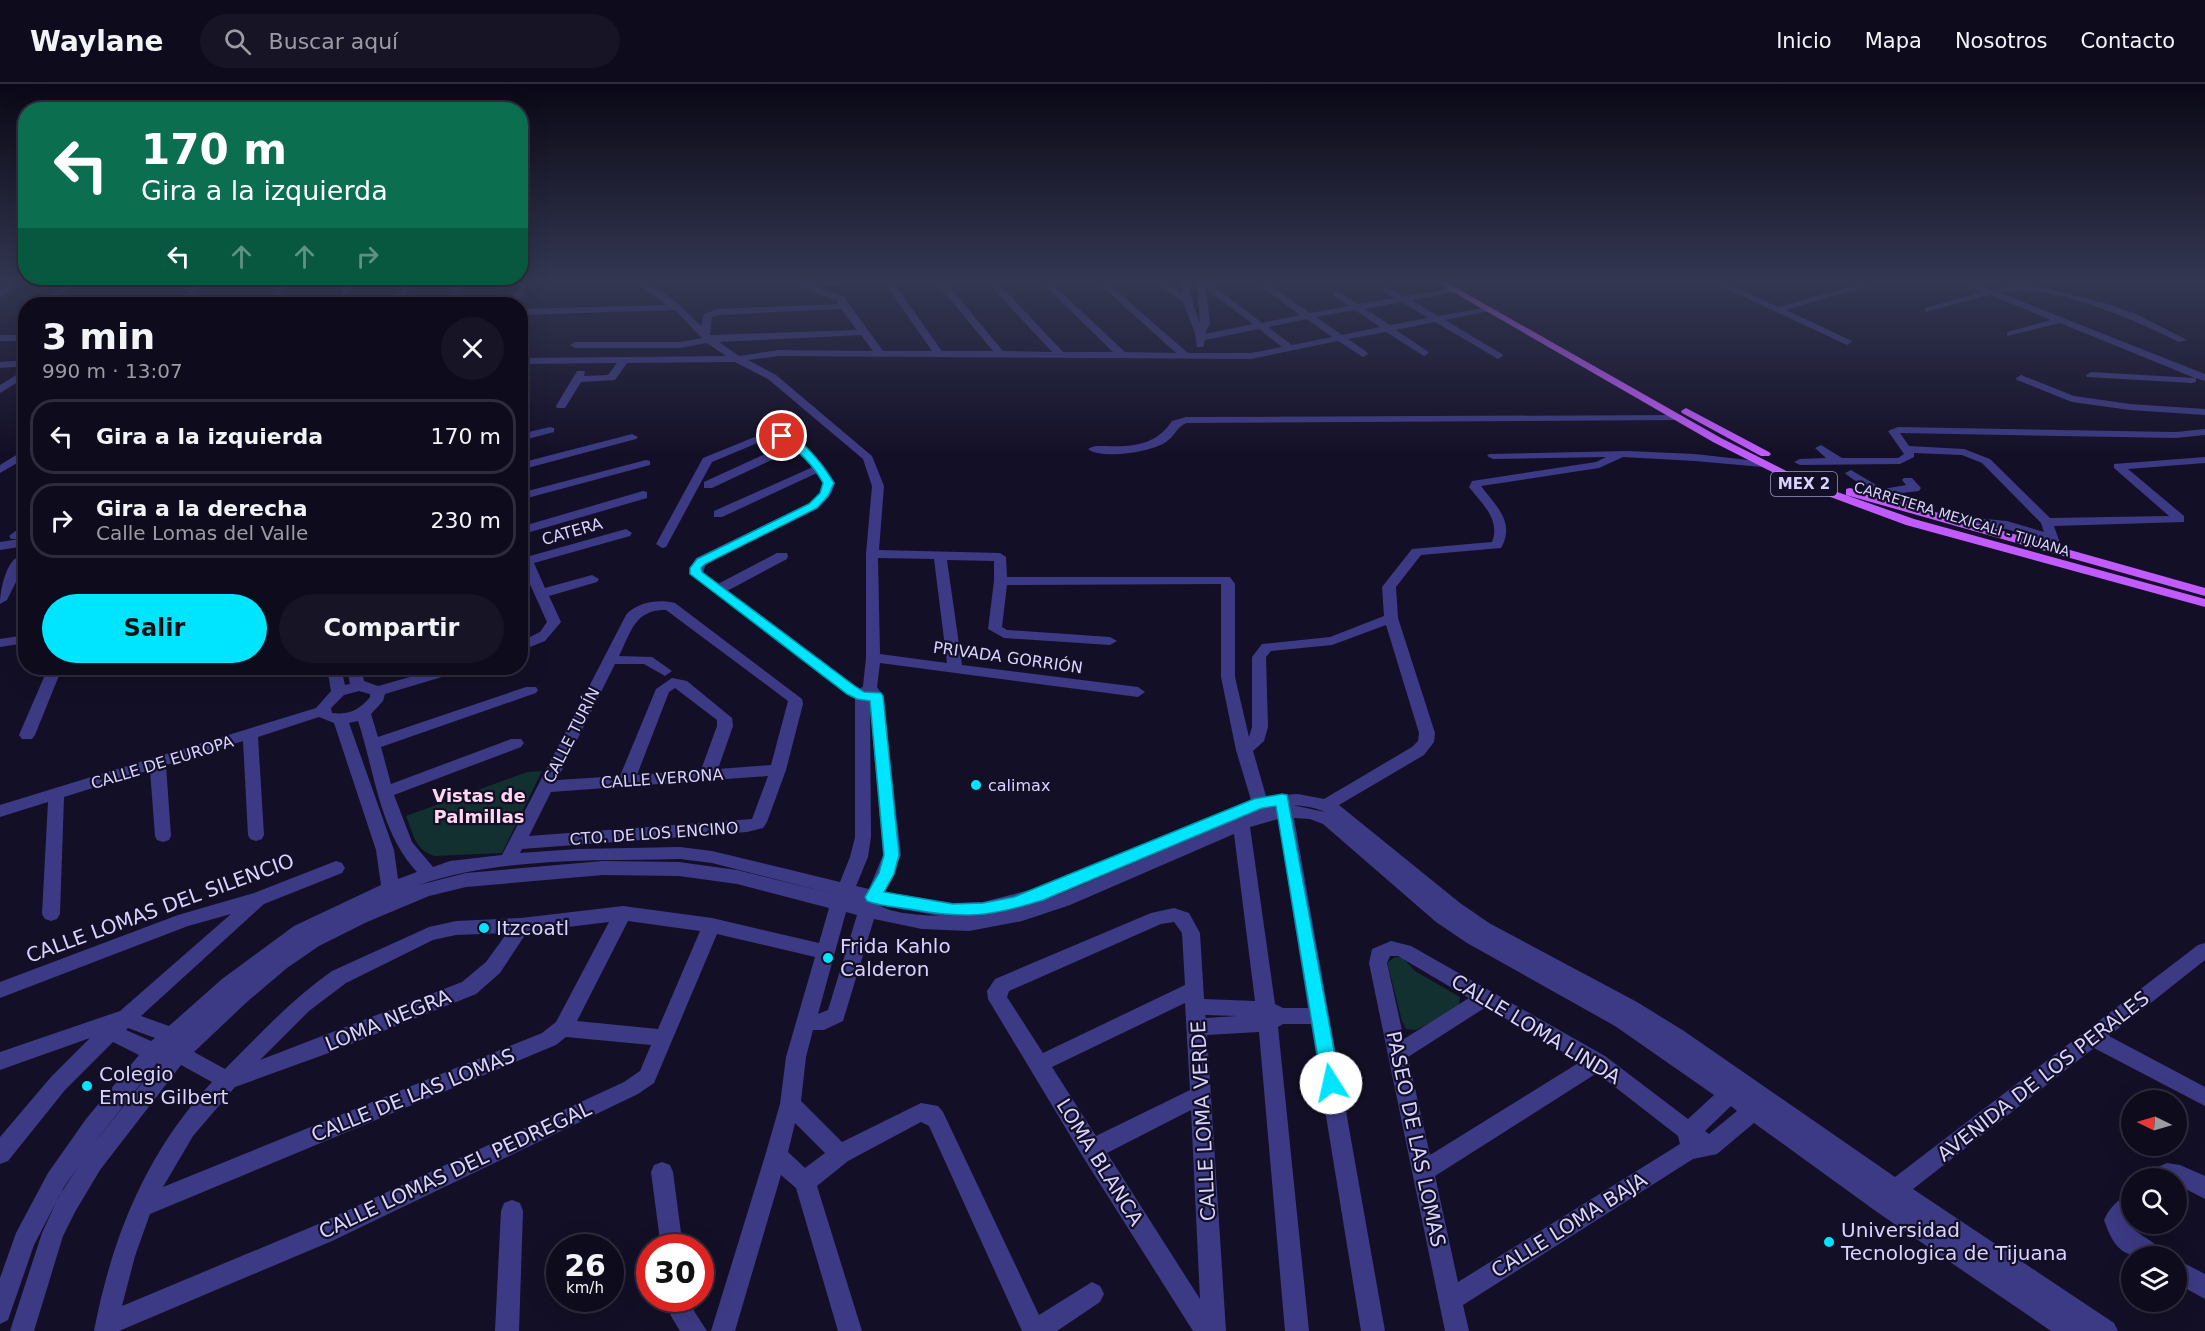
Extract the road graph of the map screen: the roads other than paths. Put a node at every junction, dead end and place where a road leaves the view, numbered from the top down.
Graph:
1 (701, 339) edge
2 (709, 339) edge
3 (870, 339) edge
4 (928, 339) edge
5 (988, 339) edge
6 (1046, 339) edge
7 (1105, 339) edge
8 (1167, 339) edge
9 (1201, 339) edge
10 (1278, 339) edge
11 (1334, 339) edge
12 (1342, 339) edge
13 (1404, 339) edge
14 (1471, 339) edge
15 (1539, 339) edge
16 (1553, 339) edge
17 (1841, 339) edge
18 (2107, 339) edge
19 (1847, 342) dead end
20 (575, 345) dead end
21 (1290, 348) junction
22 (880, 353) junction
23 (938, 353) junction
24 (1059, 353) junction
25 (1424, 353) dead end
26 (1000, 354) junction
27 (1363, 354) dead end
28 (1185, 355) junction
29 (1199, 355) junction
30 (1123, 356) junction
31 (1498, 356) dead end
32 (0, 358) edge
33 (737, 359) junction
34 (18, 360) edge
35 (590, 360) junction
36 (624, 360) junction
37 (528, 361) edge
38 (18, 362) edge
39 (0, 365) edge
40 (2091, 375) dead end
41 (18, 378) edge
42 (2021, 378) dead end
43 (578, 379) junction
44 (2205, 380) edge
45 (0, 390) edge
46 (561, 406) dead end
47 (2205, 412) edge
48 (1679, 418) junction
49 (1902, 422) dead end
50 (550, 430) dead end
51 (1967, 431) junction
52 (2205, 432) edge
53 (528, 436) edge
54 (632, 437) dead end
55 (796, 444) junction
56 (1723, 444) junction
57 (1821, 448) dead end
58 (1094, 449) dead end
59 (1907, 449) junction
60 (1619, 455) junction
61 (1493, 456) dead end
62 (1718, 457) junction
63 (18, 458) edge
64 (2205, 460) edge
65 (1800, 462) dead end
66 (1841, 462) junction
67 (646, 463) dead end
68 (1762, 464) junction
69 (528, 465) edge
70 (820, 468) junction
71 (0, 470) edge
72 (1851, 472) dead end
73 (1908, 480) dead end
74 (708, 485) dead end
75 (528, 495) edge
76 (643, 495) dead end
77 (1887, 497) junction
78 (718, 514) dead end
79 (2047, 522) junction
80 (528, 529) edge
81 (626, 532) dead end
82 (18, 538) edge
83 (2051, 538) junction
84 (0, 539) edge
85 (18, 539) edge
86 (662, 544) dead end
87 (0, 546) edge
88 (2058, 552) junction
89 (872, 554) junction
90 (782, 556) dead end
91 (940, 556) junction
92 (528, 561) edge
93 (528, 563) edge
94 (18, 564) edge
95 (592, 579) dead end
96 (1000, 581) junction
97 (718, 590) junction
98 (2205, 592) edge
99 (541, 594) junction
100 (0, 600) edge
101 (2205, 603) edge
102 (637, 612) joint
103 (1391, 618) junction
104 (18, 640) edge
105 (1110, 641) dead end
106 (0, 643) edge
107 (528, 644) edge
108 (873, 658) junction
109 (609, 660) junction
110 (955, 668) junction
111 (665, 671) dead end
112 (52, 675) edge
113 (335, 675) edge
114 (356, 675) edge
115 (417, 675) edge
116 (358, 686) junction
117 (531, 690) dead end
118 (377, 691) junction
119 (339, 692) junction
120 (1138, 692) dead end
121 (869, 693) junction
122 (323, 711) junction
123 (363, 713) junction
124 (340, 719) junction
125 (27, 735) dead end
126 (250, 735) junction
127 (516, 743) dead end
128 (374, 744) junction
129 (1244, 750) junction
130 (158, 764) junction
131 (778, 770) junction
132 (708, 774) junction
133 (626, 781) junction
134 (545, 787) junction
135 (386, 792) junction
136 (56, 795) junction
137 (1284, 805) junction
138 (1326, 805) junction
139 (1262, 809) junction
140 (0, 811) edge
141 (1240, 818) junction
142 (256, 835) dead end
143 (163, 836) dead end
144 (517, 843) junction
145 (508, 860) junction
146 (336, 868) dead end
147 (429, 874) junction
148 (390, 888) junction
149 (842, 897) junction
150 (258, 899) junction
151 (870, 904) junction
152 (623, 913) junction
153 (51, 914) dead end
154 (521, 925) junction
155 (712, 925) junction
156 (1384, 949) joint
157 (2205, 951) edge
158 (826, 952) junction
159 (0, 990) edge
160 (997, 991) joint
161 (1485, 998) junction
162 (1196, 1008) junction
163 (1272, 1016) junction
164 (1320, 1016) junction
165 (124, 1018) junction
166 (806, 1022) junction
167 (106, 1028) junction
168 (562, 1028) junction
169 (172, 1035) junction
170 (664, 1038) junction
171 (2094, 1038) junction
172 (153, 1052) junction
173 (184, 1054) junction
174 (1397, 1054) junction
175 (0, 1061) edge
176 (1598, 1062) junction
177 (1041, 1064) junction
178 (228, 1080) junction
179 (1736, 1087) junction
180 (1202, 1094) junction
181 (2205, 1097) edge
182 (790, 1104) junction
183 (1761, 1104) junction
184 (1696, 1143) junction
185 (3, 1147) edge
186 (1091, 1150) junction
187 (840, 1154) junction
188 (776, 1156) junction
189 (1422, 1171) junction
190 (662, 1172) dead end
191 (2187, 1178) edge
192 (805, 1182) junction
193 (2205, 1188) edge
194 (1890, 1197) junction
195 (140, 1207) junction
196 (512, 1211) dead end
197 (2121, 1214) edge
198 (670, 1234) edge
199 (2136, 1246) edge
200 (2187, 1276) edge
201 (2205, 1287) edge
202 (1092, 1294) dead end
203 (1450, 1300) junction
204 (0, 1312) edge
205 (682, 1312) edge
206 (107, 1327) edge
207 (21, 1331) edge
208 (507, 1331) edge
209 (695, 1331) edge
210 (723, 1331) edge
211 (850, 1331) edge
212 (1035, 1331) edge
213 (1207, 1331) edge
214 (1214, 1331) edge
215 (1297, 1331) edge
216 (1373, 1331) edge
217 (1457, 1331) edge
218 (2072, 1331) edge
219 (2106, 1331) edge

1 - 20 street
2 - 33 street
3 - 22 street
4 - 23 street
5 - 26 street
6 - 24 street
7 - 30 street
8 - 28 street
9 - 29 street
10 - 21 street
11 - 21 street
12 - 27 street
13 - 25 street
14 - 31 street
15 - 48 main road, CARRETERA MEXICALI - TIJUANA / MEX 2
16 - 88 main road, CARRETERA MEXICALI - TIJUANA / MEX 2
17 - 19 street
18 - 44 street
21 - 29 street
22 - 23 street
22 - 33 street
23 - 26 street
24 - 26 street
24 - 30 street
28 - 29 street
28 - 30 street
32 - 34 street
33 - 36 street
33 - 89 street
35 - 36 street
35 - 37 street
35 - 43 street
36 - 43 street
38 - 39 street
40 - 44 street
41 - 45 street
42 - 47 street
43 - 46 street
48 - 56 main road, CARRETERA MEXICALI - TIJUANA / MEX 2
48 - 58 street
49 - 51 street
50 - 53 street
51 - 52 street
51 - 59 street
54 - 69 street
55 - 70 street
55 - 74 street
55 - 86 street
56 - 62 street
56 - 68 main road, CARRETERA MEXICALI - TIJUANA / MEX 2
57 - 66 street
59 - 66 street
59 - 79 street
60 - 61 street
60 - 62 street
60 - 103 street
62 - 68 street
63 - 71 street
64 - 79 street
65 - 66 street
67 - 75 street
68 - 101 main road, CARRETERA MEXICALI - TIJUANA / MEX 2
70 - 78 street
70 - 97 street
72 - 77 street
73 - 77 street
76 - 80 street
77 - 83 street
79 - 83 street
81 - 92 street, CATERA
82 - 84 street
83 - 88 street
85 - 87 street
88 - 98 main road, CARRETERA MEXICALI - TIJUANA / MEX 2
89 - 91 street
89 - 108 street
90 - 97 street
91 - 96 street, PRIVADA GORRIÓN
91 - 110 street
93 - 99 street
94 - 100 street
95 - 99 street
96 - 105 street, PRIVADA GORRIÓN
96 - 129 street
97 - 121 street
99 - 107 street
102 - 109 street, CALLE TURÍN
102 - 131 street, CTO. DE LOS ENCINO
103 - 129 street
103 - 138 street
104 - 106 street
108 - 110 street, PRIVADA GORRIÓN
108 - 121 street
109 - 111 street
109 - 134 street, CALLE TURÍN
110 - 120 street, PRIVADA GORRIÓN
112 - 125 street
113 - 119 street
114 - 116 street
115 - 118 street
116 - 118 street
116 - 119 street
117 - 128 street
118 - 123 street
119 - 122 street
121 - 149 street
121 - 151 street
122 - 124 street
122 - 126 street, CALLE DE EUROPA
123 - 124 street
123 - 128 street
124 - 148 street
126 - 130 street, CALLE DE EUROPA
126 - 142 street
127 - 135 street
128 - 135 street
129 - 139 street
130 - 136 street, CALLE DE EUROPA
130 - 143 street
131 - 132 street, CALLE VERONA
131 - 144 street, CTO. DE LOS ENCINO
132 - 133 street, CALLE VERONA
132 - 133 street
133 - 134 street, CALLE VERONA
134 - 144 street, CALLE TURÍN
135 - 147 street
136 - 140 street, CALLE DE EUROPA
136 - 153 street
137 - 138 street
137 - 139 street
137 - 164 street
137 - 179 street
138 - 179 street
139 - 141 street
141 - 151 street
141 - 163 street
144 - 145 street, CALLE TURÍN
145 - 147 street
145 - 149 street
146 - 150 street, CALLE LOMAS DEL SILENCIO
147 - 148 street
148 - 169 street
149 - 151 street
149 - 158 street
149 - 173 street
150 - 159 street, CALLE LOMAS DEL SILENCIO
150 - 165 street
151 - 166 street
152 - 154 street
152 - 155 street
152 - 168 street, CALLE DE LAS LOMAS
154 - 178 street, LOMA NEGRA
154 - 178 street
155 - 158 street
155 - 170 street, CALLE LOMAS DEL PEDREGAL
156 - 161 street, CALLE LOMA LINDA
156 - 174 street, PASEO DE LAS LOMAS
157 - 171 street, AVENIDA DE LOS PERALES
158 - 166 street
160 - 162 street, CALLE LOMA VERDE
160 - 177 street, LOMA BLANCA
161 - 174 street
161 - 176 street, CALLE LOMA LINDA
162 - 163 street
162 - 177 street
162 - 180 street, CALLE LOMA VERDE
163 - 164 street
163 - 215 street
164 - 216 street
165 - 167 street
165 - 169 street
166 - 182 street
167 - 172 street
167 - 175 street
167 - 185 street
168 - 170 street
168 - 195 street, CALLE DE LAS LOMAS
169 - 172 street
169 - 173 street
170 - 206 street, CALLE LOMAS DEL PEDREGAL
171 - 181 street
171 - 194 street, AVENIDA DE LOS PERALES
172 - 173 street
172 - 204 street
173 - 178 street
173 - 207 street
174 - 189 street, PASEO DE LAS LOMAS
176 - 184 street, CALLE LOMA LINDA
176 - 189 street
177 - 186 street, LOMA BLANCA
178 - 195 street
179 - 183 street
179 - 184 street, CALLE LOMA BAJA
180 - 186 street
180 - 214 street, CALLE LOMA VERDE
182 - 187 street
182 - 188 street
183 - 184 street, CALLE LOMA BAJA
183 - 194 street
184 - 203 street, CALLE LOMA BAJA
186 - 213 street, LOMA BLANCA
187 - 192 street
187 - 212 street
188 - 192 street
188 - 210 street
189 - 203 street, PASEO DE LAS LOMAS
190 - 198 street
191 - 193 street
192 - 211 street
194 - 218 street
194 - 219 street
195 - 206 street
196 - 208 street
197 - 199 street
200 - 201 street
202 - 212 street
203 - 217 street, PASEO DE LAS LOMAS
205 - 209 street

